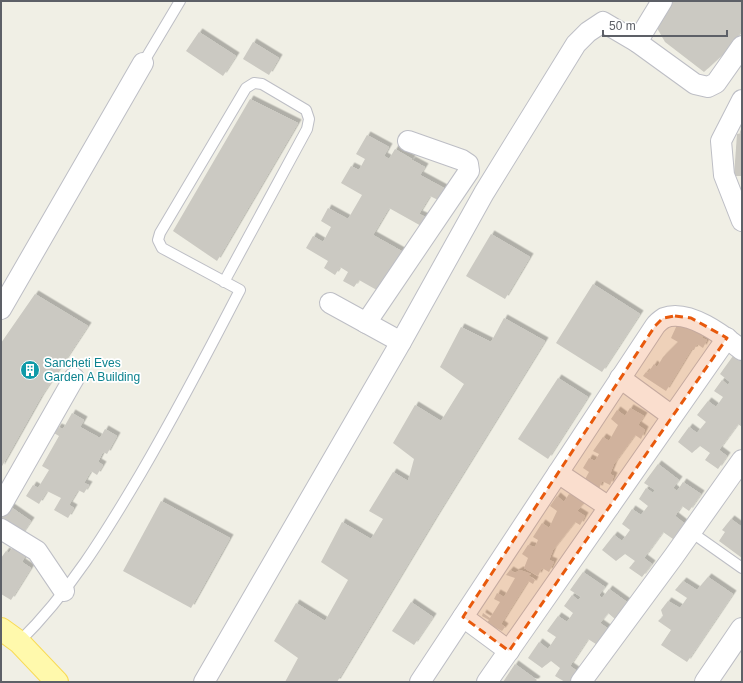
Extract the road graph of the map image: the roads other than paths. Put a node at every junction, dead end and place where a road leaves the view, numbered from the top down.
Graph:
1 (180, 1) edge
2 (662, 1) edge
3 (637, 42) junction
4 (742, 46) edge
5 (143, 64) joint
6 (742, 100) edge
7 (408, 141) dead end
8 (742, 221) edge
9 (224, 282) junction
10 (330, 302) dead end
11 (1, 309) edge
12 (366, 323) junction
13 (401, 342) junction
14 (734, 344) edge
15 (74, 378) dead end
16 (620, 378) junction
17 (672, 416) junction
18 (742, 460) edge
19 (558, 473) junction
20 (1, 506) edge
21 (609, 507) junction
22 (1, 529) edge
23 (691, 532) junction
24 (742, 568) edge
25 (64, 591) junction
26 (463, 617) junction
27 (1, 629) edge
28 (742, 630) edge
29 (20, 642) junction
30 (509, 651) junction
31 (57, 682) edge
32 (204, 682) edge
33 (420, 682) edge
34 (487, 682) edge
35 (581, 682) edge
36 (706, 682) edge

1 - 5 lane
2 - 3 street
3 - 4 street
3 - 13 street
5 - 11 street
6 - 8 street
7 - 12 street
9 - 9 lane
9 - 25 lane
10 - 12 street
12 - 13 street
13 - 32 street
14 - 16 street
14 - 17 street
15 - 20 street
16 - 17 street
16 - 19 street
17 - 21 street
18 - 23 street
19 - 21 street
19 - 26 street
21 - 30 street
22 - 25 street
23 - 24 lane
23 - 35 street
25 - 29 lane
26 - 30 street
26 - 33 street
27 - 29 main road
28 - 36 street
29 - 31 main road
30 - 34 street

